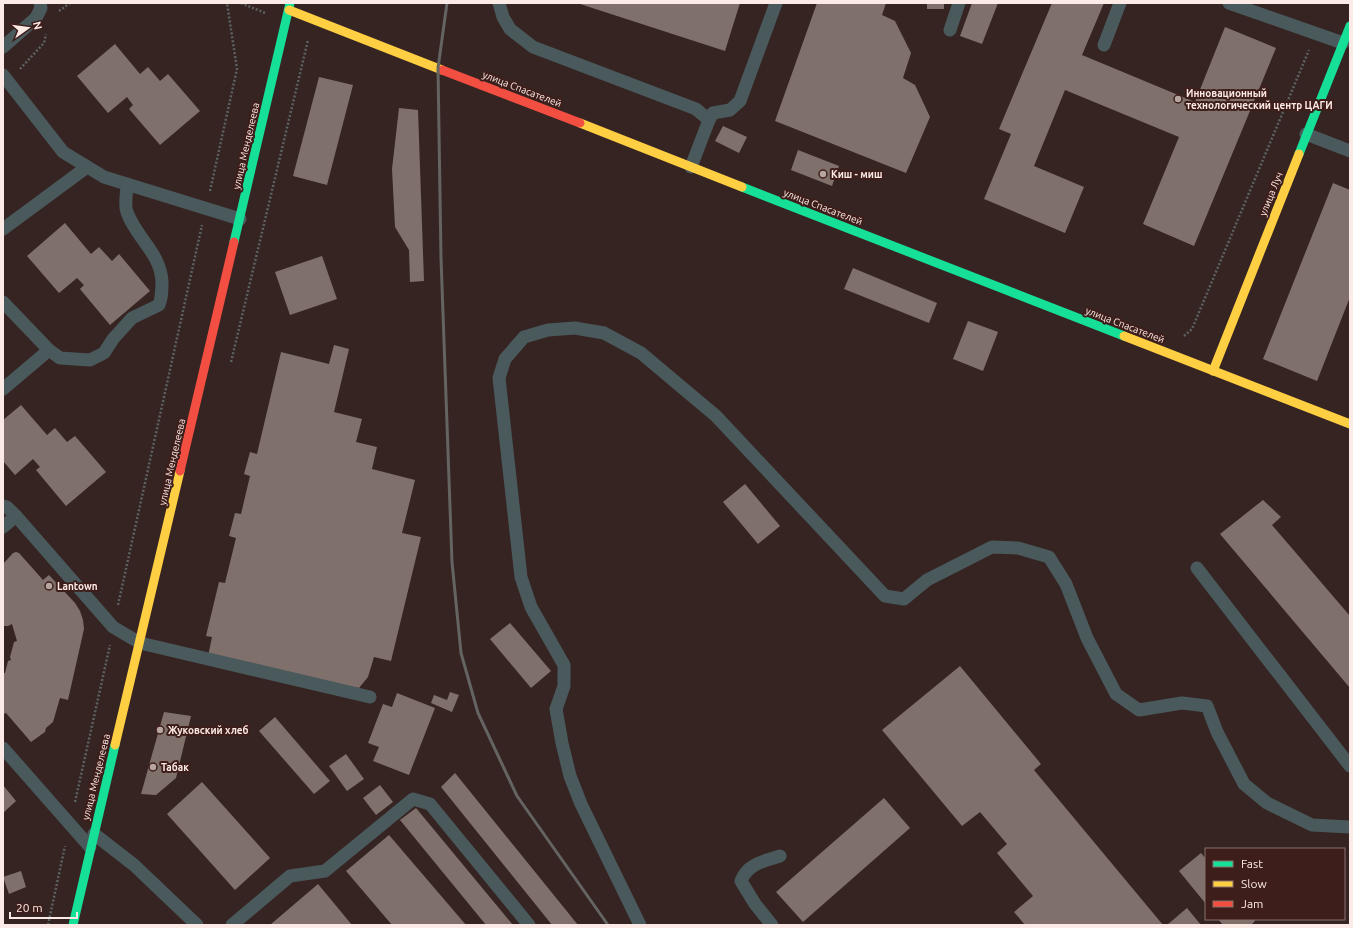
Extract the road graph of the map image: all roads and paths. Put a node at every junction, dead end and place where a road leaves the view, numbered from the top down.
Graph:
1 (40, 3) edge
2 (227, 3) edge
3 (241, 3) edge
4 (498, 3) edge
5 (776, 3) edge
6 (959, 3) edge
7 (1120, 3) edge
8 (1229, 3) edge
9 (290, 6) edge
10 (270, 14) dead end
11 (1350, 26) edge
12 (950, 30) dead end
13 (46, 31) dead end
14 (1316, 34) junction
15 (1346, 43) edge
16 (1104, 45) dead end
17 (3, 47) edge
18 (6, 78) edge
19 (709, 120) junction
20 (1306, 134) junction
21 (1350, 151) edge
22 (87, 167) junction
23 (691, 167) junction
24 (127, 184) junction
25 (206, 209) junction
26 (240, 219) junction
27 (3, 229) edge
28 (3, 302) edge
29 (1178, 337) dead end
30 (48, 350) junction
31 (1212, 371) junction
32 (3, 389) edge
33 (1350, 424) edge
34 (3, 506) edge
35 (16, 516) junction
36 (3, 527) edge
37 (1197, 568) dead end
38 (114, 627) junction
39 (140, 642) junction
40 (370, 697) dead end
41 (3, 748) edge
42 (1350, 766) edge
43 (70, 825) junction
44 (1350, 827) edge
45 (92, 840) junction
46 (780, 856) dead end
47 (236, 924) edge
48 (48, 925) edge
49 (73, 925) edge
50 (197, 925) edge
51 (529, 925) edge
52 (640, 925) edge
53 (772, 925) edge

1 - 17 lane
2 - 25 path
3 - 10 path
4 - 19 lane
5 - 19 lane
6 - 12 lane
7 - 16 lane
8 - 14 lane
9 - 23 street, улица Спасателей
9 - 26 street, улица Менделеева
11 - 15 street, улица Луч
13 - 18 path
14 - 15 lane
14 - 29 path
15 - 20 street, улица Луч
18 - 22 lane
19 - 23 lane
20 - 21 lane
20 - 31 street, улица Луч
22 - 24 lane
22 - 27 lane
23 - 31 street, улица Спасателей
24 - 25 lane
24 - 30 lane
25 - 26 lane
25 - 38 path
26 - 39 street, улица Менделеева
28 - 30 lane
30 - 32 lane
31 - 33 street, улица Спасателей
34 - 35 lane
35 - 36 lane
35 - 38 lane
37 - 42 lane
38 - 39 lane
38 - 43 path
39 - 40 lane
39 - 45 street, улица Менделеева
41 - 43 lane
43 - 45 lane
43 - 48 path
44 - 52 lane
45 - 49 street, улица Менделеева
45 - 50 lane
46 - 53 lane
47 - 51 lane

